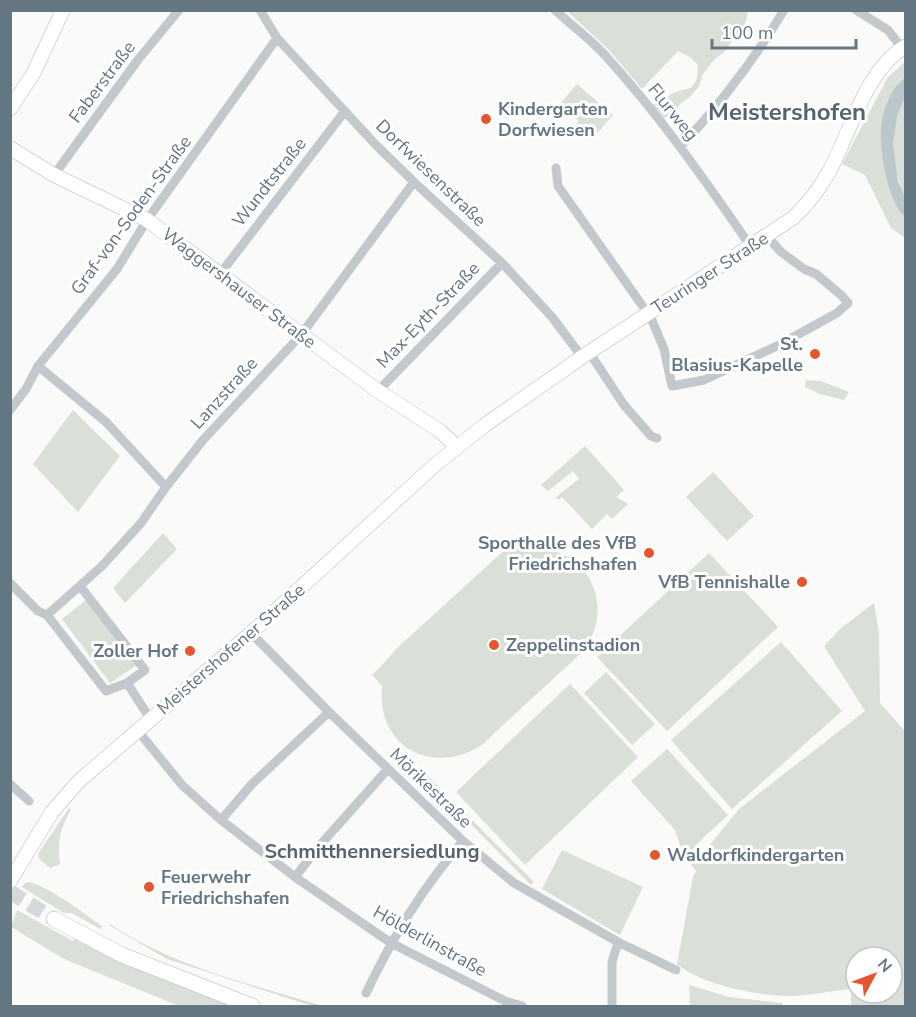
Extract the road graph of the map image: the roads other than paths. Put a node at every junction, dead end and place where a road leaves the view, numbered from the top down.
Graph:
1 (63, 10) edge
2 (179, 10) edge
3 (260, 10) edge
4 (555, 10) edge
5 (784, 10) edge
6 (856, 10) edge
7 (277, 38) junction
8 (904, 47) edge
9 (10, 109) edge
10 (345, 111) junction
11 (680, 147) junction
12 (10, 148) edge
13 (556, 168) dead end
14 (54, 175) junction
15 (414, 182) junction
16 (147, 220) junction
17 (767, 236) junction
18 (751, 247) junction
19 (502, 263) junction
20 (220, 274) junction
21 (648, 313) junction
22 (301, 335) junction
23 (585, 355) junction
24 (38, 366) junction
25 (378, 391) junction
26 (10, 410) edge
27 (657, 438) dead end
28 (457, 447) junction
29 (166, 487) junction
30 (10, 583) edge
31 (80, 586) junction
32 (47, 615) junction
33 (251, 633) junction
34 (127, 683) junction
35 (329, 712) junction
36 (151, 720) junction
37 (138, 731) junction
38 (388, 770) junction
39 (10, 784) edge
40 (29, 801) dead end
41 (221, 820) junction
42 (463, 841) junction
43 (15, 866) edge
44 (295, 877) junction
45 (10, 881) edge
46 (54, 919) tunnel mouth
47 (618, 942) junction
48 (391, 943) junction
49 (676, 970) dead end
50 (366, 993) dead end
51 (252, 1006) edge
52 (522, 1006) edge
53 (612, 1006) edge

1 - 9 street
2 - 14 street, Faberstraße
3 - 7 street, Dorfwiesenstraße
4 - 11 street, Flurweg
5 - 11 street
6 - 8 street
7 - 10 street, Dorfwiesenstraße
7 - 16 street, Graf-von-Soden-Straße
8 - 17 street, Teuringer Straße
10 - 15 street, Dorfwiesenstraße
10 - 20 street, Wundtstraße
11 - 18 street, Flurweg
12 - 14 street, Waggershauser Straße
13 - 21 street
14 - 16 street, Waggershauser Straße
15 - 19 street, Dorfwiesenstraße
15 - 22 street, Lanzstraße
16 - 20 street, Waggershauser Straße
16 - 24 street, Graf-von-Soden-Straße
17 - 18 street, Teuringer Straße
17 - 21 street
18 - 21 street, Teuringer Straße
19 - 23 street, Dorfwiesenstraße
19 - 25 street, Max-Eyth-Straße
20 - 22 street, Waggershauser Straße
21 - 23 street, Teuringer Straße
22 - 25 street, Waggershauser Straße
22 - 29 street, Lanzstraße
23 - 27 street, Dorfwiesenstraße
23 - 28 street, Teuringer Straße
24 - 26 street, Graf-von-Soden-Straße
24 - 29 street
25 - 28 street, Waggershauser Straße
28 - 33 street, Meistershofener Straße
29 - 31 street, Lanzstraße
30 - 32 street
31 - 32 street, Lanzstraße
31 - 34 street
32 - 34 street
33 - 35 street, Mörikestraße
33 - 36 street, Meistershofener Straße
34 - 36 street
35 - 38 street, Mörikestraße
35 - 41 street
36 - 37 street, Meistershofener Straße
37 - 41 street, Hölderlinstraße
37 - 43 street, Meistershofener Straße
38 - 42 street, Mörikestraße
38 - 44 street
39 - 40 street
41 - 44 street, Hölderlinstraße
42 - 47 street, Mörikestraße
42 - 48 street
43 - 45 street, Meistershofener Straße
44 - 48 street, Hölderlinstraße
46 - 51 main road
47 - 49 street, Mörikestraße
47 - 53 street
48 - 50 street
48 - 52 street, Hölderlinstraße

